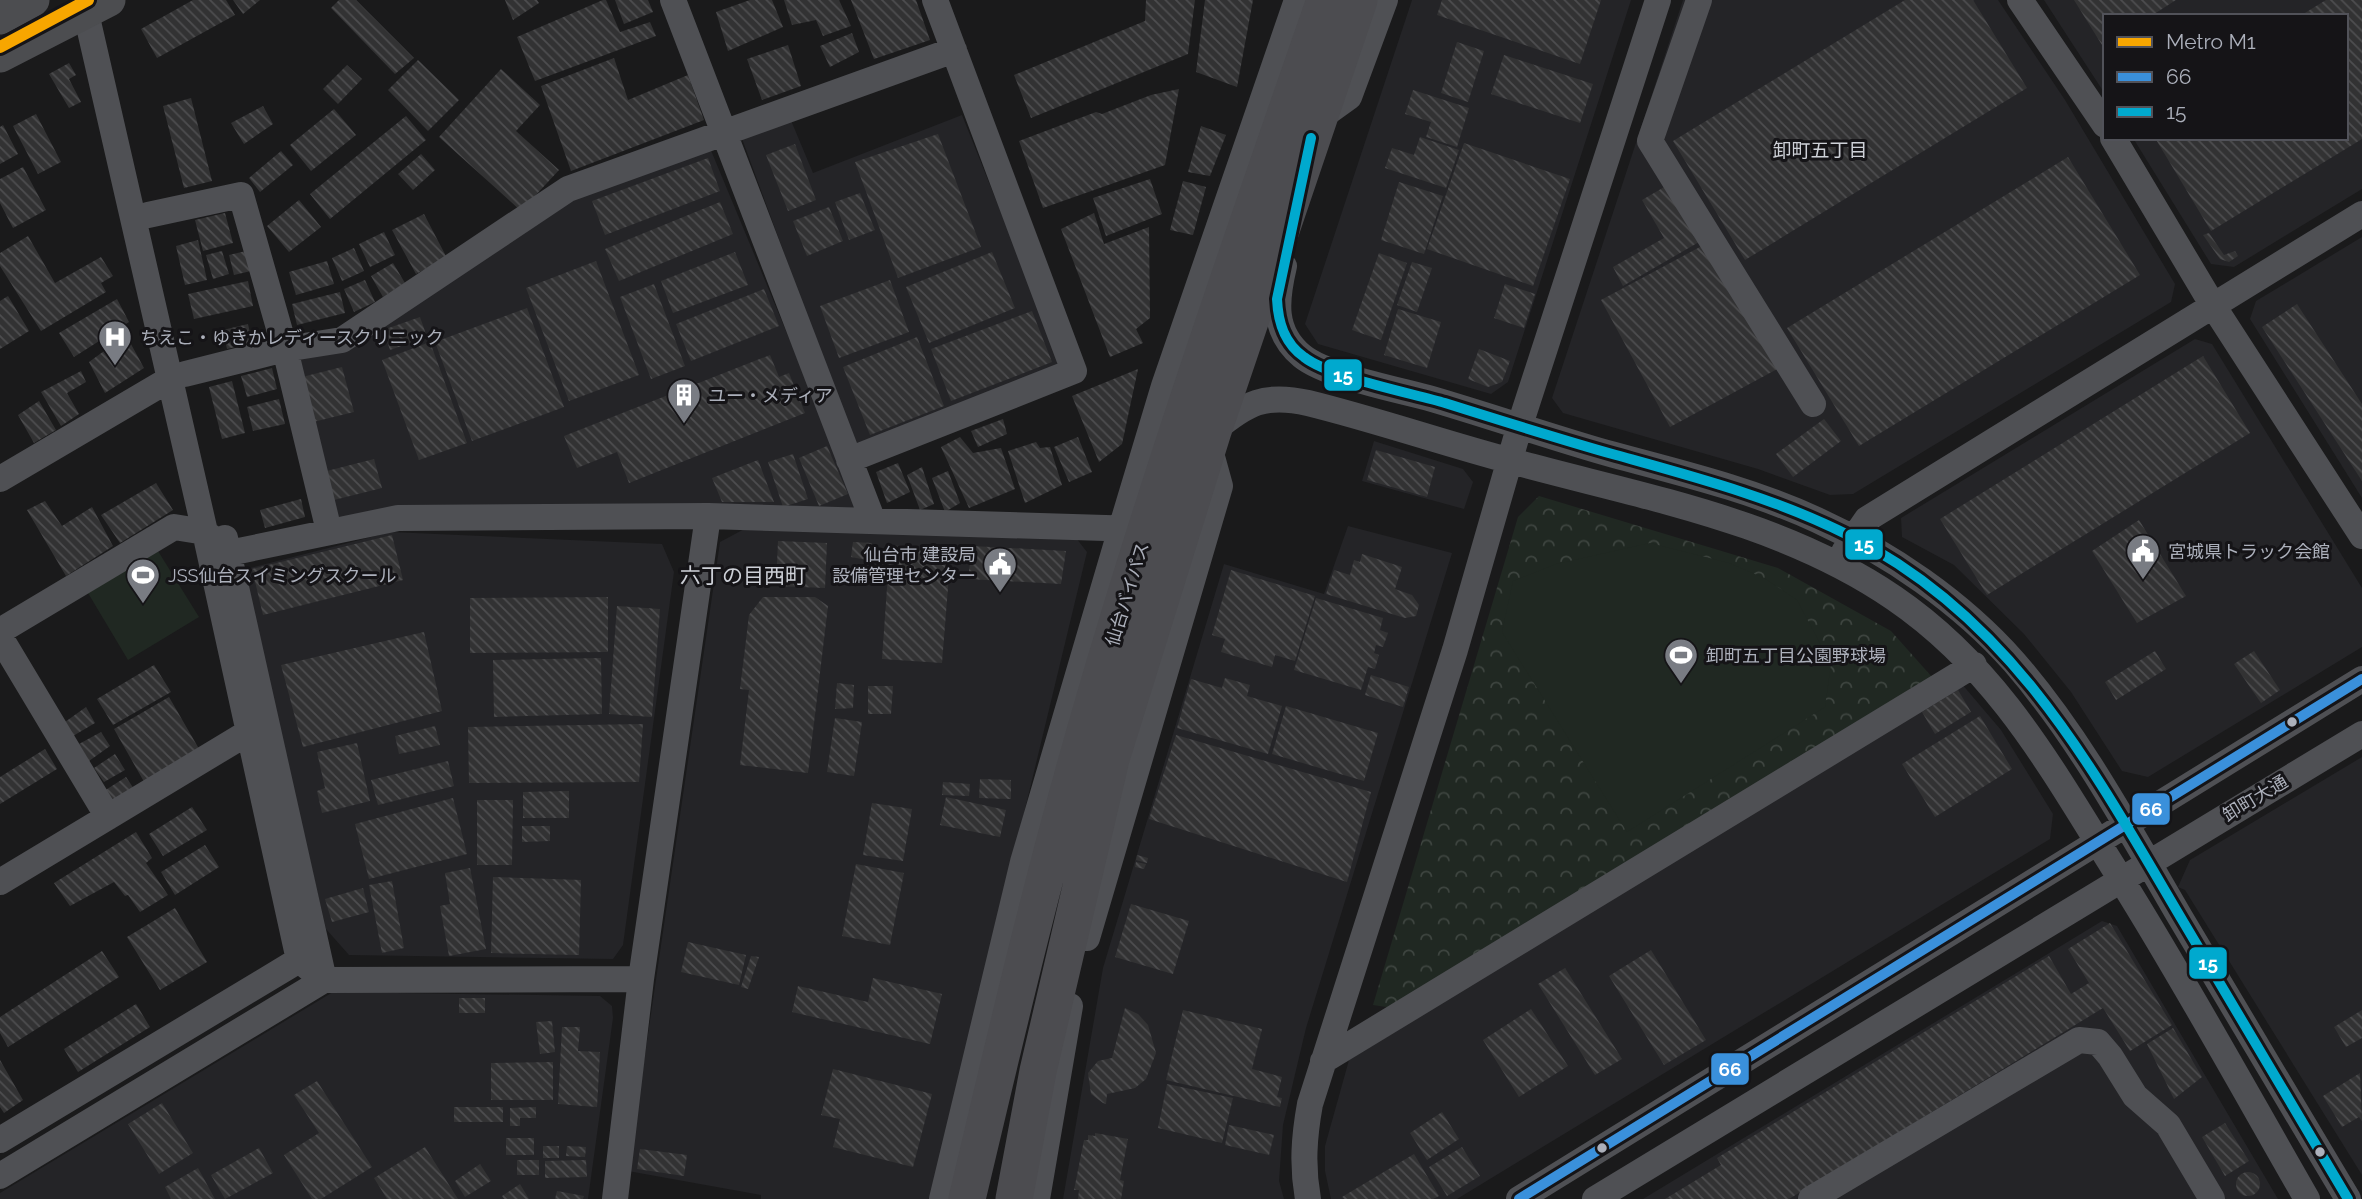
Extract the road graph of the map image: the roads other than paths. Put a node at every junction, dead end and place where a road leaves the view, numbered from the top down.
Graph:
1 (33, 0) edge
2 (673, 0) edge
3 (935, 0) edge
4 (1297, 0) edge
5 (1325, 0) edge
6 (1360, 0) edge
7 (1385, 0) edge
8 (1658, 0) edge
9 (1699, 0) edge
10 (2020, 0) edge
11 (96, 3) edge
12 (0, 18) edge
13 (954, 50) junction
14 (0, 56) edge
15 (2103, 122) edge
16 (1314, 129) junction
17 (724, 132) junction
18 (2114, 140) edge
19 (2362, 214) edge
20 (148, 215) junction
21 (2212, 304) junction
22 (285, 349) junction
23 (178, 377) junction
24 (1813, 404) dead end
25 (1519, 428) junction
26 (1211, 438) junction
27 (849, 460) junction
28 (1510, 461) junction
29 (0, 479) edge
30 (708, 516) junction
31 (873, 521) junction
32 (1134, 529) junction
33 (329, 531) junction
34 (205, 532) junction
35 (2362, 536) edge
36 (1852, 537) junction
37 (229, 553) junction
38 (1837, 566) junction
39 (0, 631) edge
40 (0, 637) edge
41 (1973, 664) junction
42 (2362, 680) edge
43 (249, 732) junction
44 (2362, 733) edge
45 (108, 817) junction
46 (2126, 824) junction
47 (2098, 841) junction
48 (2149, 863) junction
49 (2121, 880) junction
50 (0, 882) edge
51 (299, 960) junction
52 (641, 979) junction
53 (324, 980) junction
54 (1323, 1061) junction
55 (0, 1140) edge
56 (0, 1176) edge
57 (615, 1199) edge
58 (942, 1199) edge
59 (967, 1199) edge
60 (1014, 1199) edge
61 (1037, 1199) edge
62 (1308, 1199) edge
63 (1519, 1199) edge
64 (1595, 1199) edge
65 (1811, 1199) edge
66 (2212, 1199) edge
67 (2307, 1199) edge
68 (2347, 1199) edge

1 - 12 main road
2 - 17 street
3 - 13 street
4 - 32 street
5 - 32 highway, 仙台バイパス
6 - 16 highway, 仙台バイパス
7 - 16 street
8 - 25 street
9 - 24 street
10 - 15 street
11 - 14 main road
11 - 20 street
11 - 23 street
13 - 17 street
13 - 27 street
16 - 25 street
16 - 26 highway, 仙台バイパス
17 - 22 street
17 - 27 street
18 - 21 street
19 - 21 street
20 - 22 street
20 - 23 street
21 - 35 street
21 - 36 street
22 - 23 street
22 - 33 street
23 - 29 street
23 - 34 street
23 - 37 street
25 - 28 street
25 - 36 street
26 - 28 street
26 - 60 highway, 仙台バイパス
26 - 61 street
27 - 31 street
28 - 38 street
28 - 54 street
30 - 31 street
30 - 33 street
30 - 52 street
31 - 32 street
32 - 58 street
32 - 59 highway, 仙台バイパス
33 - 37 street
34 - 37 street
34 - 39 street
34 - 43 street
36 - 38 street
36 - 46 street
37 - 53 street
38 - 41 street
40 - 45 street
41 - 47 street
41 - 54 street
42 - 46 street
43 - 45 street
43 - 51 street
44 - 48 street, 卸町大通
45 - 50 street
46 - 47 street
46 - 48 street
47 - 49 street
47 - 63 street
48 - 49 street, 卸町大通
48 - 68 street
49 - 64 street, 卸町大通
49 - 67 street
51 - 53 street
51 - 55 street
52 - 53 street
52 - 57 street
53 - 56 street
54 - 62 street
65 - 66 street

